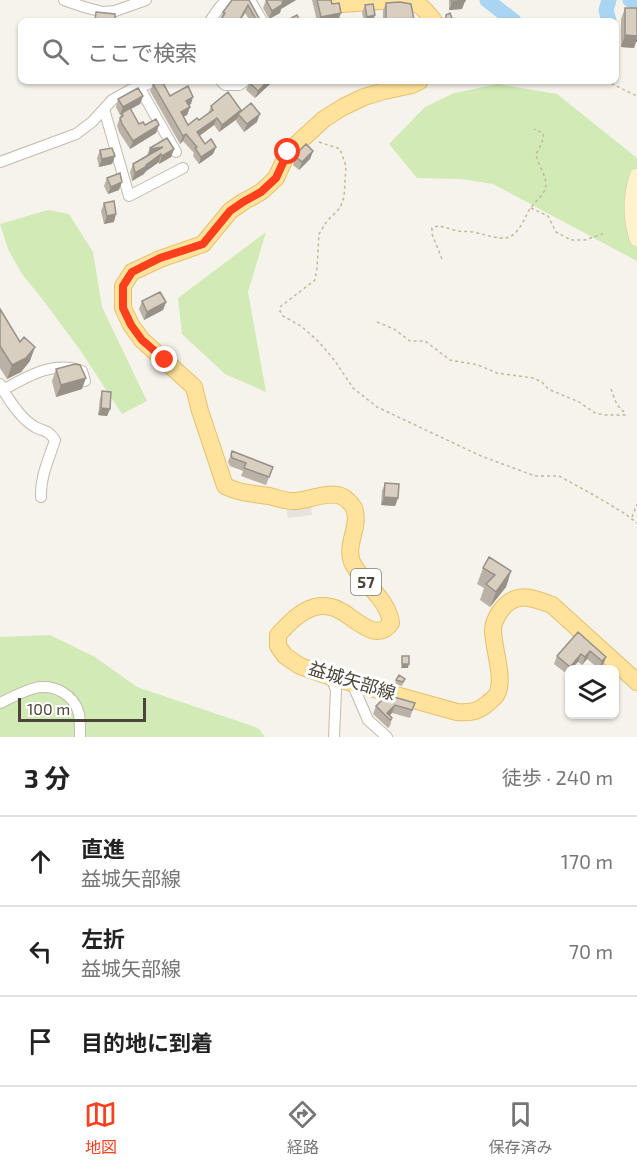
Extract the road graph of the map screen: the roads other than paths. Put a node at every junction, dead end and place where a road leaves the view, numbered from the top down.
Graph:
1 (64, 0) edge
2 (146, 0) edge
3 (250, 0) edge
4 (339, 0) edge
5 (393, 0) edge
6 (401, 0) edge
7 (219, 2) edge
8 (211, 18) edge
9 (260, 18) edge
10 (432, 18) edge
11 (148, 84) edge
12 (224, 84) edge
13 (240, 84) edge
14 (414, 84) edge
15 (139, 87) junction
16 (104, 109) junction
17 (176, 152) edge
18 (0, 162) edge
19 (183, 168) dead end
20 (637, 176) edge
21 (637, 238) edge
22 (85, 381) edge
23 (2, 387) edge
24 (41, 497) dead end
25 (331, 677) junction
26 (637, 682) edge
27 (352, 683) junction
28 (0, 703) edge
29 (80, 737) edge
30 (334, 737) edge
31 (387, 737) edge

1 - 2 street
3 - 9 street
4 - 5 main road
6 - 10 main road
7 - 8 street
11 - 15 street
12 - 13 street
14 - 25 main road, 益城矢部線 / 57
15 - 16 street
15 - 17 street
16 - 18 street
16 - 19 street
20 - 21 street
22 - 23 street
23 - 24 street
25 - 27 main road, 益城矢部線 / 57
25 - 30 street
26 - 27 main road, 益城矢部線 / 57
27 - 31 street
28 - 29 street

